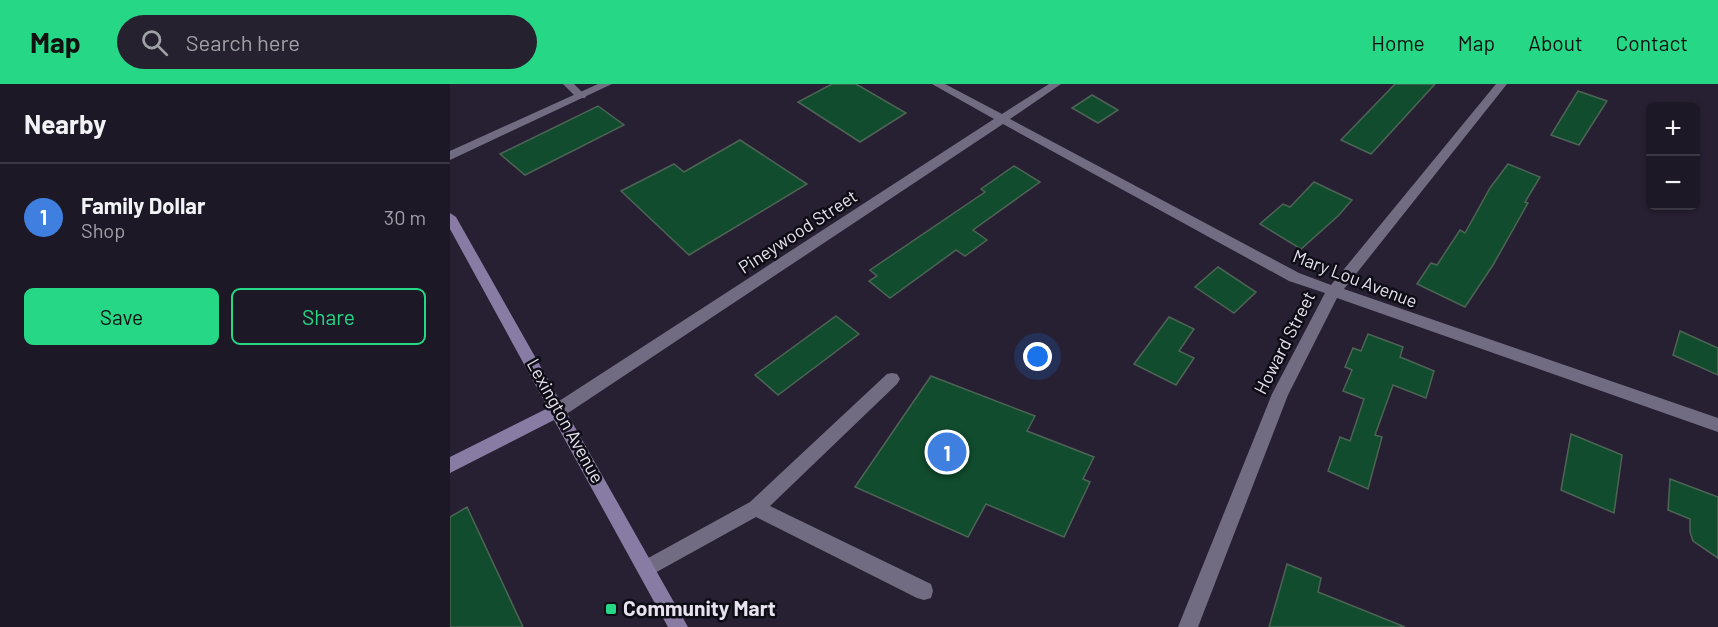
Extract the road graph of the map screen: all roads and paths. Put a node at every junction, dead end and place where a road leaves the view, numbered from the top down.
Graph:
1 (568, 84) edge
2 (608, 84) edge
3 (937, 84) edge
4 (1056, 84) edge
5 (1502, 84) edge
6 (581, 96) junction
7 (1003, 120) junction
8 (450, 156) edge
9 (450, 217) edge
10 (1333, 292) junction
11 (892, 380) dead end
12 (559, 410) junction
13 (1718, 425) edge
14 (450, 465) edge
15 (756, 508) junction
16 (646, 568) junction
17 (924, 591) dead end
18 (678, 627) edge
19 (1188, 627) edge

1 - 6 street
2 - 6 street
3 - 7 street, Mary Lou Avenue
4 - 7 street, Pineywood Street
5 - 10 street, Howard Street
6 - 8 street
7 - 10 street, Mary Lou Avenue
7 - 12 street, Pineywood Street
9 - 12 main road, Lexington Avenue
10 - 13 street, Mary Lou Avenue
10 - 19 street, Howard Street
11 - 15 street
12 - 14 main road
12 - 16 main road, Lexington Avenue
15 - 16 street
15 - 17 street
16 - 18 main road, Lexington Avenue

